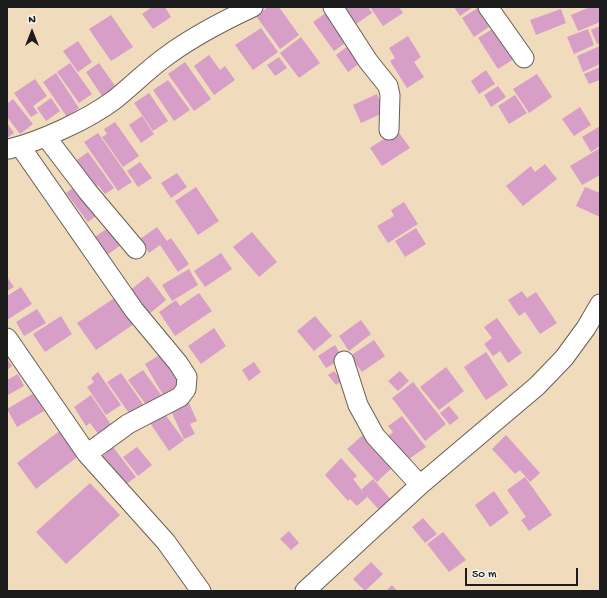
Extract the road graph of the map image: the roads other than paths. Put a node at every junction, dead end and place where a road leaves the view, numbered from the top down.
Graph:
1 (253, 7) edge
2 (332, 7) edge
3 (488, 7) edge
4 (524, 58) dead end
5 (389, 130) dead end
6 (46, 137) junction
7 (13, 148) edge
8 (136, 249) dead end
9 (600, 304) edge
10 (7, 338) edge
11 (344, 361) dead end
12 (87, 454) junction
13 (420, 485) junction
14 (201, 591) edge
15 (305, 591) edge

1 - 6 street
2 - 5 street
3 - 4 street
6 - 7 street
6 - 8 street
7 - 12 street
9 - 13 street
10 - 12 street
11 - 13 street
12 - 14 street
13 - 15 street

